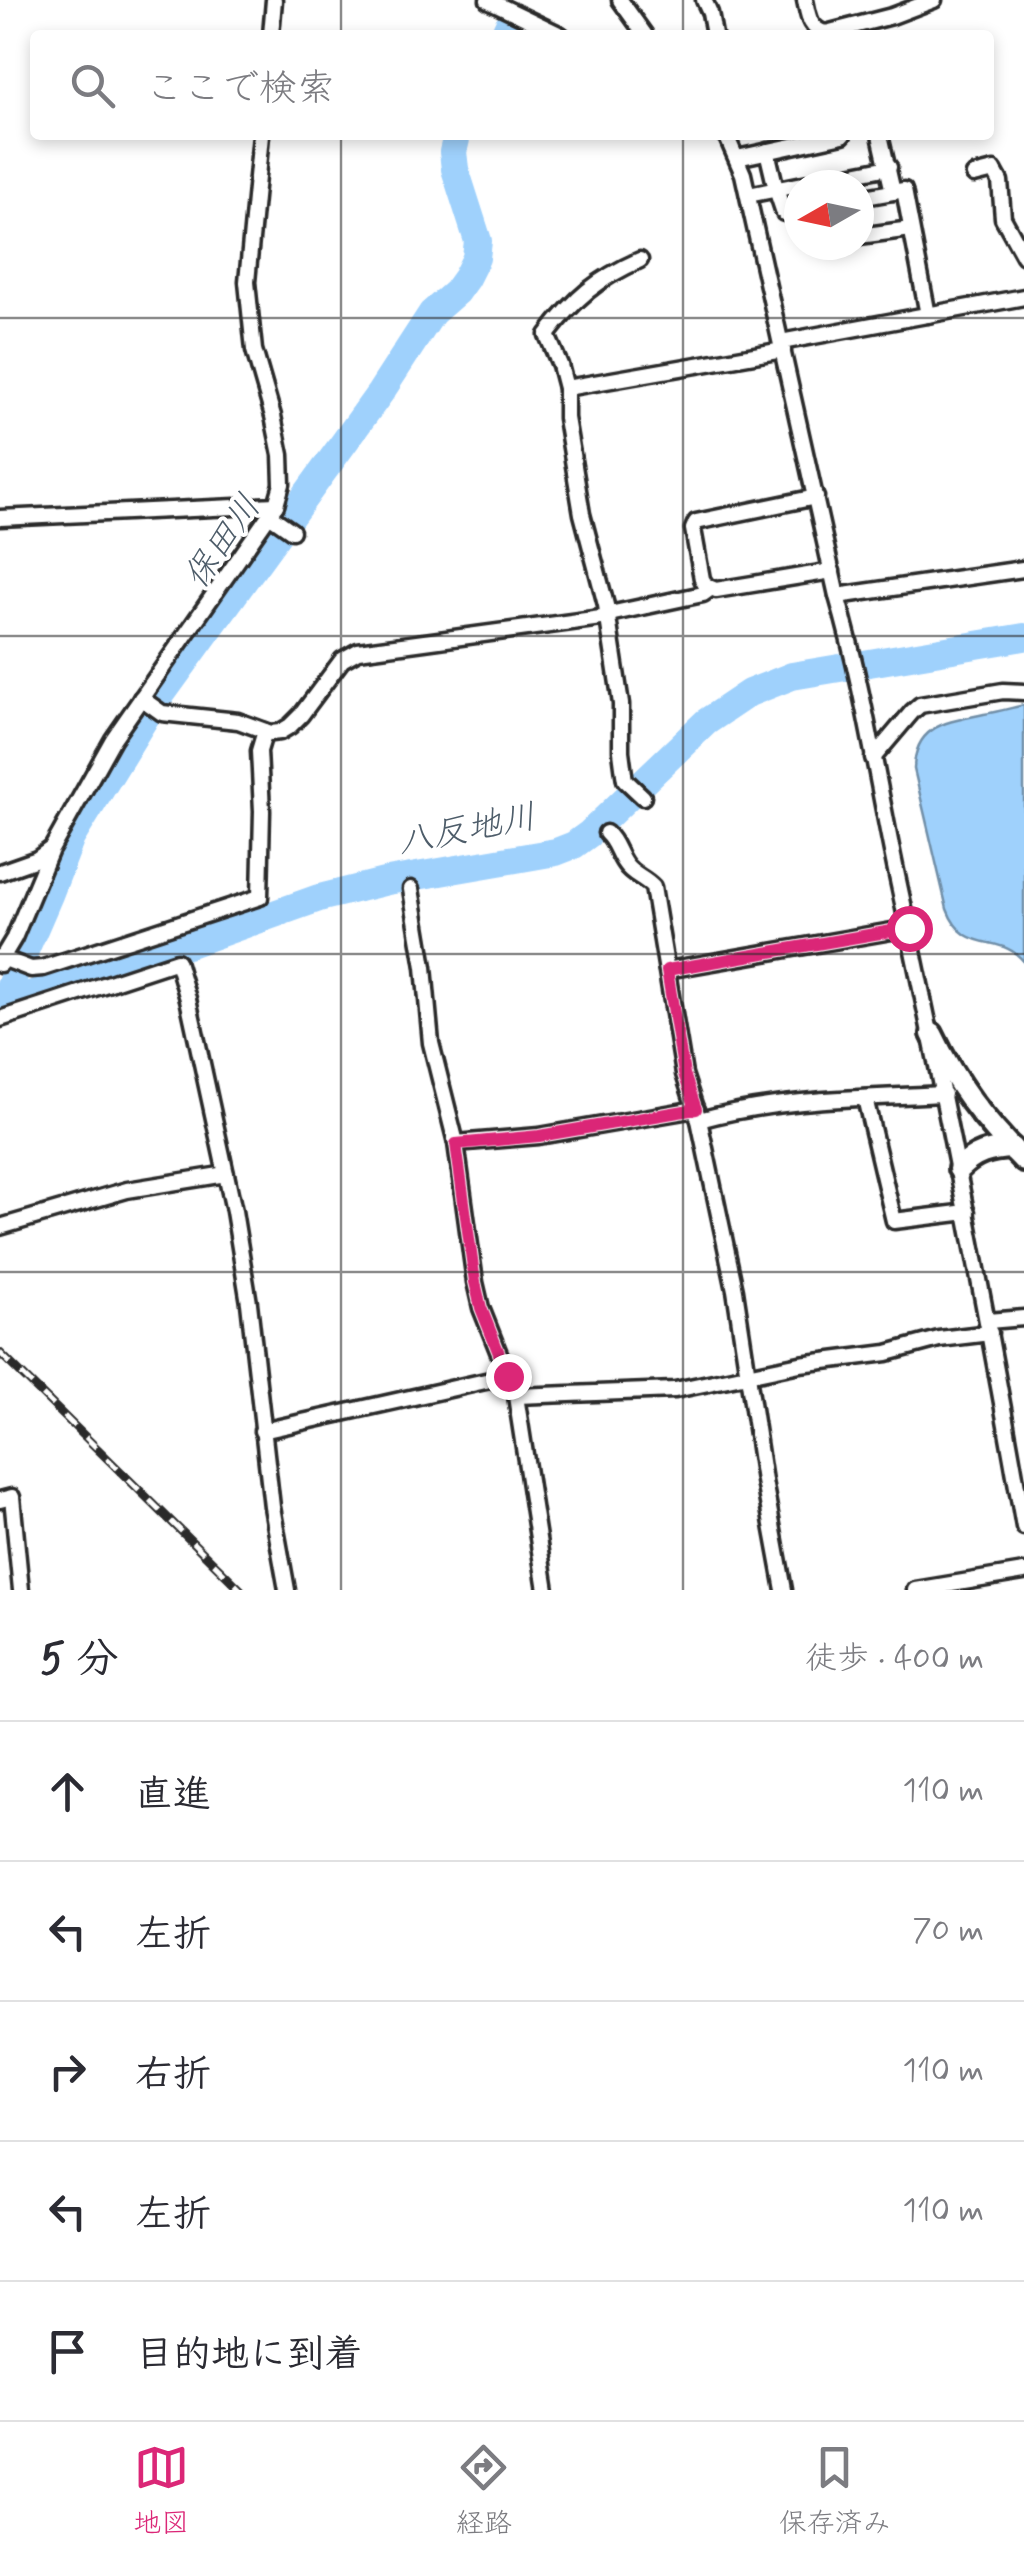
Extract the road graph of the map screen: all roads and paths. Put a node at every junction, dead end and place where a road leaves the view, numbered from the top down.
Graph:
1 (274, 0) edge
2 (488, 0) edge
3 (620, 0) edge
4 (704, 0) edge
5 (804, 0) edge
6 (934, 0) edge
7 (519, 6) edge
8 (271, 30) edge
9 (554, 30) edge
10 (641, 30) edge
11 (713, 30) edge
12 (816, 30) edge
13 (838, 30) edge
14 (260, 140) edge
15 (729, 140) edge
16 (820, 140) edge
17 (881, 140) edge
18 (767, 151) junction
19 (738, 158) junction
20 (889, 167) junction
21 (974, 174) dead end
22 (776, 190) junction
23 (893, 192) junction
24 (748, 195) junction
25 (874, 195) edge
26 (784, 213) edge
27 (911, 228) junction
28 (874, 234) edge
29 (1024, 256) edge
30 (640, 260) dead end
31 (1024, 297) edge
32 (928, 315) junction
33 (782, 346) junction
34 (566, 388) junction
35 (816, 497) junction
36 (0, 518) edge
37 (281, 520) junction
38 (1023, 568) edge
39 (832, 571) junction
40 (710, 588) junction
41 (838, 596) junction
42 (607, 616) junction
43 (1024, 692) edge
44 (148, 704) junction
45 (265, 730) junction
46 (873, 758) junction
47 (641, 796) dead end
48 (606, 832) dead end
49 (52, 848) junction
50 (0, 872) edge
51 (411, 888) dead end
52 (909, 928) junction
53 (1, 960) edge
54 (667, 970) junction
55 (0, 1018) edge
56 (932, 1034) junction
57 (944, 1094) junction
58 (865, 1098) junction
59 (698, 1114) junction
60 (456, 1144) junction
61 (1018, 1154) edge
62 (958, 1168) junction
63 (226, 1174) junction
64 (967, 1212) junction
65 (0, 1227) edge
66 (1024, 1318) edge
67 (989, 1327) junction
68 (508, 1376) junction
69 (748, 1376) junction
70 (516, 1396) junction
71 (262, 1431) junction
72 (0, 1500) edge
73 (1024, 1527) edge
74 (1024, 1572) edge
75 (22, 1590) edge
76 (287, 1590) edge
77 (546, 1590) edge
78 (782, 1590) edge
79 (915, 1590) edge

1 - 8 street
2 - 7 street
3 - 10 street
4 - 11 street
5 - 12 street
6 - 13 street
7 - 9 street
14 - 37 street
15 - 19 street
16 - 18 street
17 - 20 street
18 - 19 street
18 - 22 street
19 - 24 street
20 - 22 street
20 - 23 street
21 - 29 street
22 - 24 street
22 - 26 street
23 - 25 street
23 - 27 street
24 - 33 street
27 - 28 street
27 - 32 street
30 - 34 street
31 - 32 street
32 - 33 street
33 - 34 street
33 - 35 street
34 - 42 street
35 - 39 street
35 - 40 street
36 - 37 street
37 - 44 street
38 - 41 street
39 - 40 street
39 - 41 street
40 - 42 street
41 - 46 street
42 - 45 street
42 - 47 street
43 - 46 street
44 - 45 street
44 - 49 street
45 - 53 street
46 - 52 street
48 - 54 street
49 - 50 street
49 - 53 street
51 - 60 street
52 - 54 street
52 - 56 street
54 - 59 street
55 - 63 street
56 - 57 street
56 - 61 street
57 - 58 street
57 - 62 street
58 - 59 street
58 - 64 street
59 - 60 street
59 - 69 street
60 - 68 street
61 - 62 street
62 - 64 street
63 - 65 street
63 - 71 street
64 - 67 street
66 - 67 street
67 - 69 street
67 - 73 street
68 - 70 street
68 - 71 street
69 - 70 street
69 - 78 street
70 - 77 street
71 - 76 street
72 - 75 street
74 - 79 street

